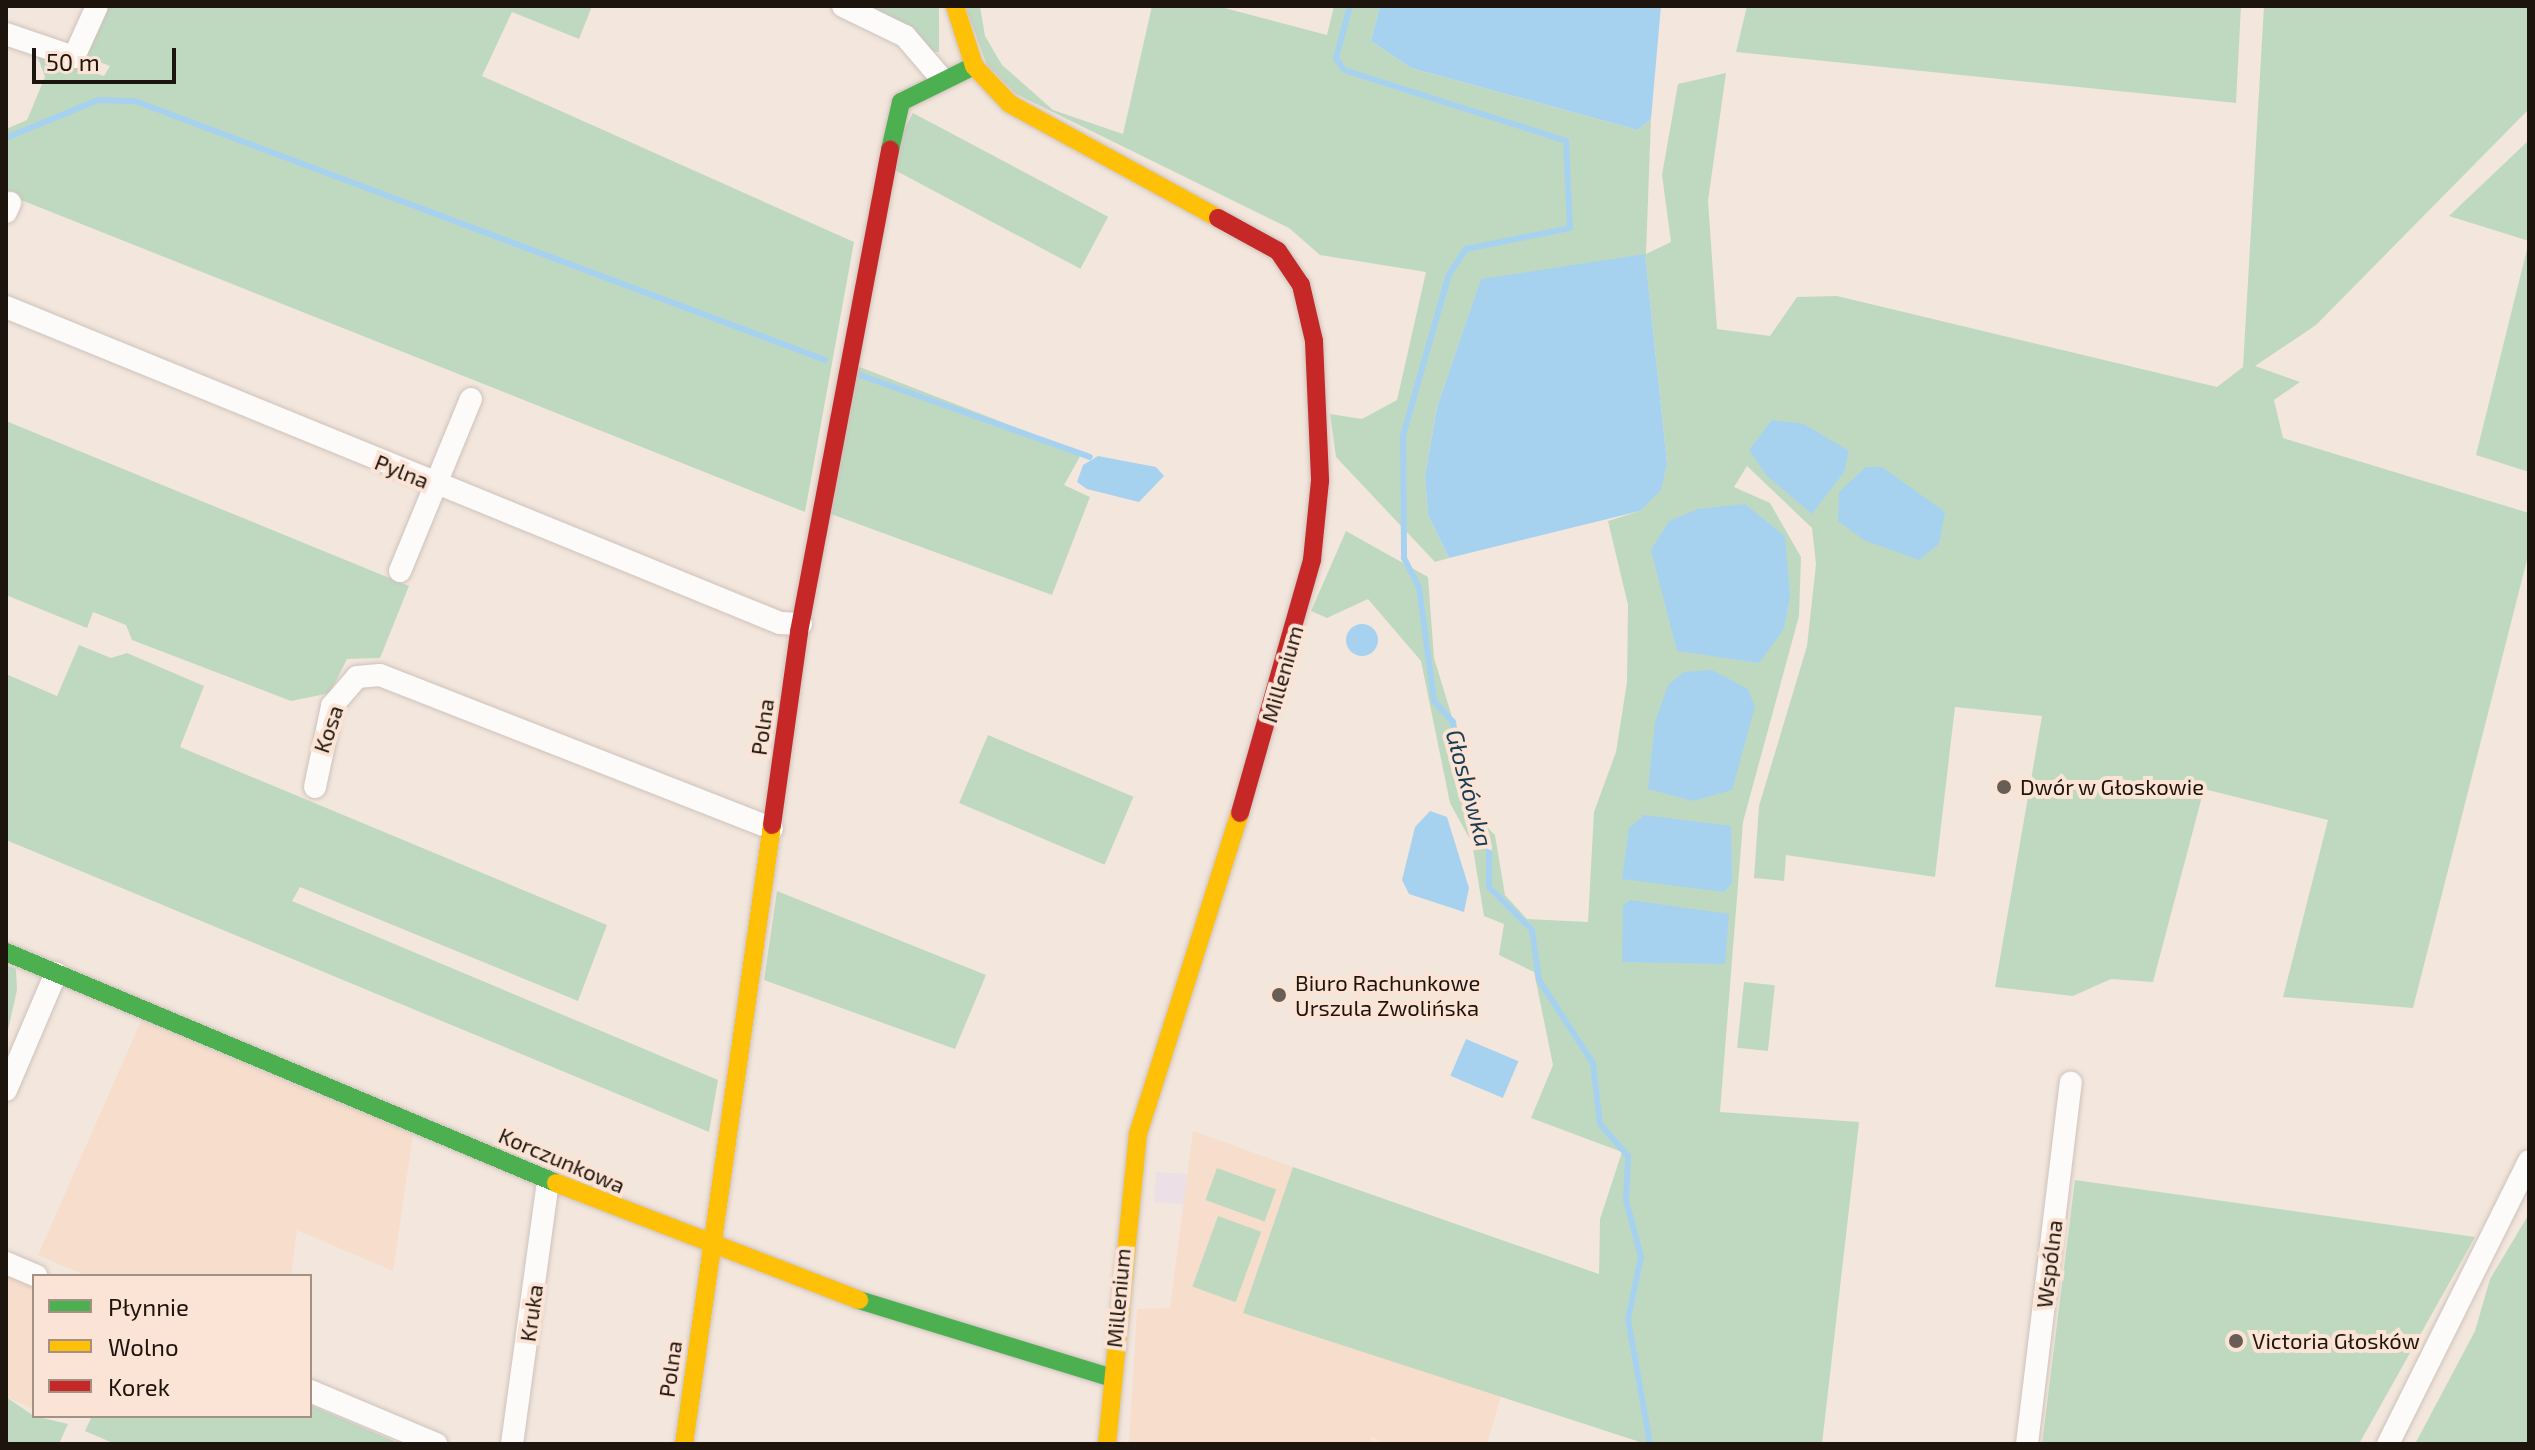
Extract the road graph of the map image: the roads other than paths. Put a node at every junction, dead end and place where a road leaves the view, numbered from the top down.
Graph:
1 (97, 6) edge
2 (843, 6) edge
3 (955, 6) edge
4 (6, 34) edge
5 (974, 66) junction
6 (941, 78) junction
7 (6, 307) edge
8 (471, 399) dead end
9 (436, 485) junction
10 (400, 571) dead end
11 (801, 624) junction
12 (315, 787) dead end
13 (772, 829) junction
14 (6, 952) edge
15 (56, 973) junction
16 (2071, 1083) dead end
17 (6, 1090) edge
18 (2529, 1161) edge
19 (548, 1182) junction
20 (711, 1248) junction
21 (6, 1263) edge
22 (32, 1274) edge
23 (1112, 1378) junction
24 (312, 1392) edge
25 (436, 1444) edge
26 (512, 1444) edge
27 (684, 1444) edge
28 (1107, 1444) edge
29 (2027, 1444) edge
30 (2388, 1444) edge

1 - 4 street
2 - 6 street
3 - 5 street
5 - 6 street, Polna
5 - 23 street, Millenium
6 - 11 street, Polna
7 - 9 street, Pylna
8 - 9 street
9 - 10 street
9 - 11 street, Pylna
11 - 13 street, Polna
12 - 13 street, Kosa
13 - 20 street, Polna
14 - 15 street, Korczunkowa
15 - 17 street
15 - 19 street, Korczunkowa
16 - 29 street, Wspólna
18 - 30 street
19 - 20 street, Korczunkowa
19 - 26 street, Kruka
20 - 23 street, Korczunkowa
20 - 27 street, Polna
21 - 22 street
23 - 28 street, Millenium
24 - 25 street

